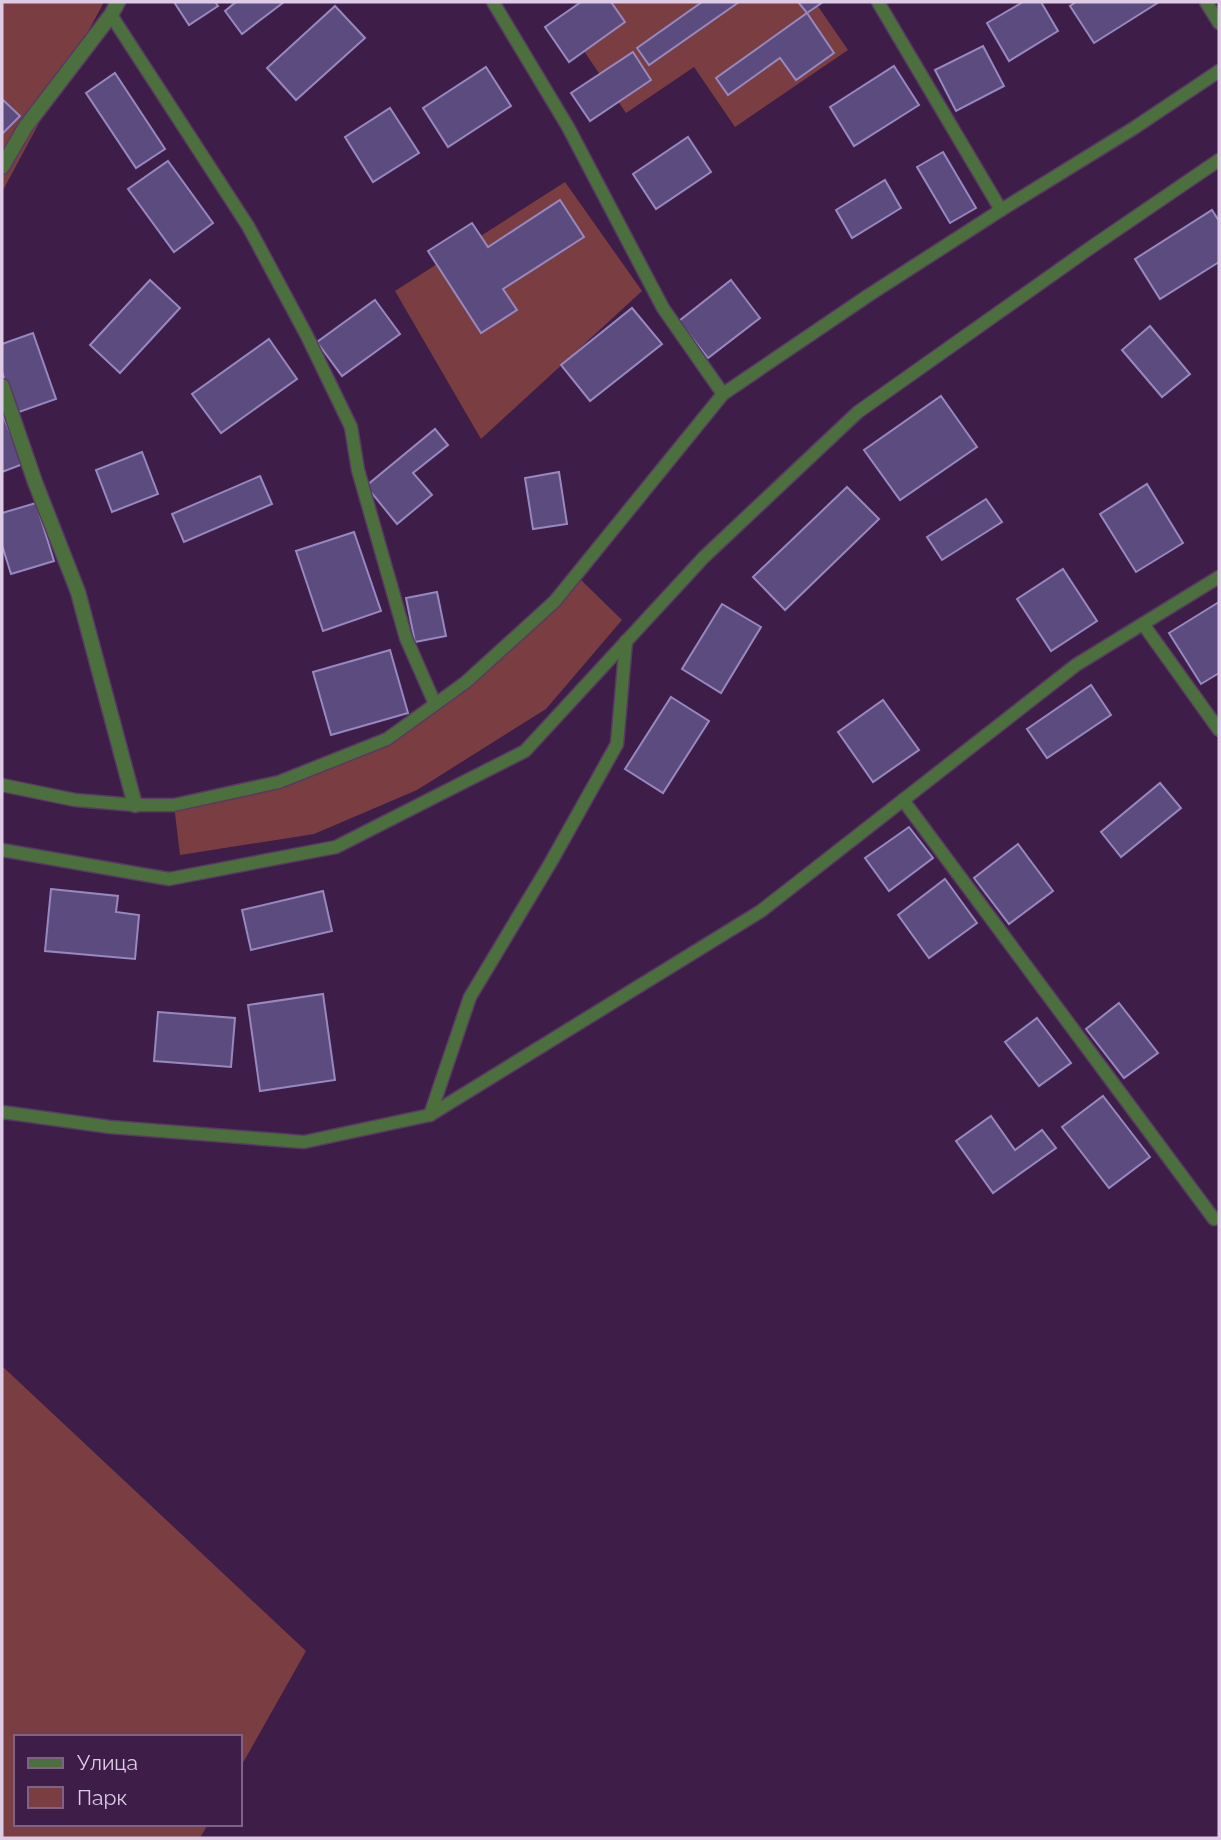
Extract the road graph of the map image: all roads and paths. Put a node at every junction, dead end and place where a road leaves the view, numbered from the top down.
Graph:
1 (493, 2) edge
2 (878, 2) edge
3 (1206, 2) edge
4 (115, 8) edge
5 (1219, 23) edge
6 (1219, 71) edge
7 (1219, 160) edge
8 (2, 167) edge
9 (1001, 210) junction
10 (2, 386) edge
11 (723, 394) junction
12 (1219, 577) edge
13 (1143, 624) junction
14 (626, 641) junction
15 (435, 704) junction
16 (1219, 730) edge
17 (2, 785) edge
18 (903, 800) junction
19 (135, 805) junction
20 (2, 849) edge
21 (2, 1112) edge
22 (430, 1115) junction
23 (1214, 1219) dead end

1 - 11 lane
2 - 9 lane
3 - 5 lane
4 - 8 street
4 - 15 lane
6 - 9 lane
7 - 14 lane
9 - 11 lane
10 - 19 street
11 - 15 lane
12 - 13 lane
13 - 16 lane
13 - 18 lane
14 - 20 lane
14 - 22 lane
15 - 19 lane
17 - 19 lane
18 - 22 lane
18 - 23 lane
21 - 22 lane

